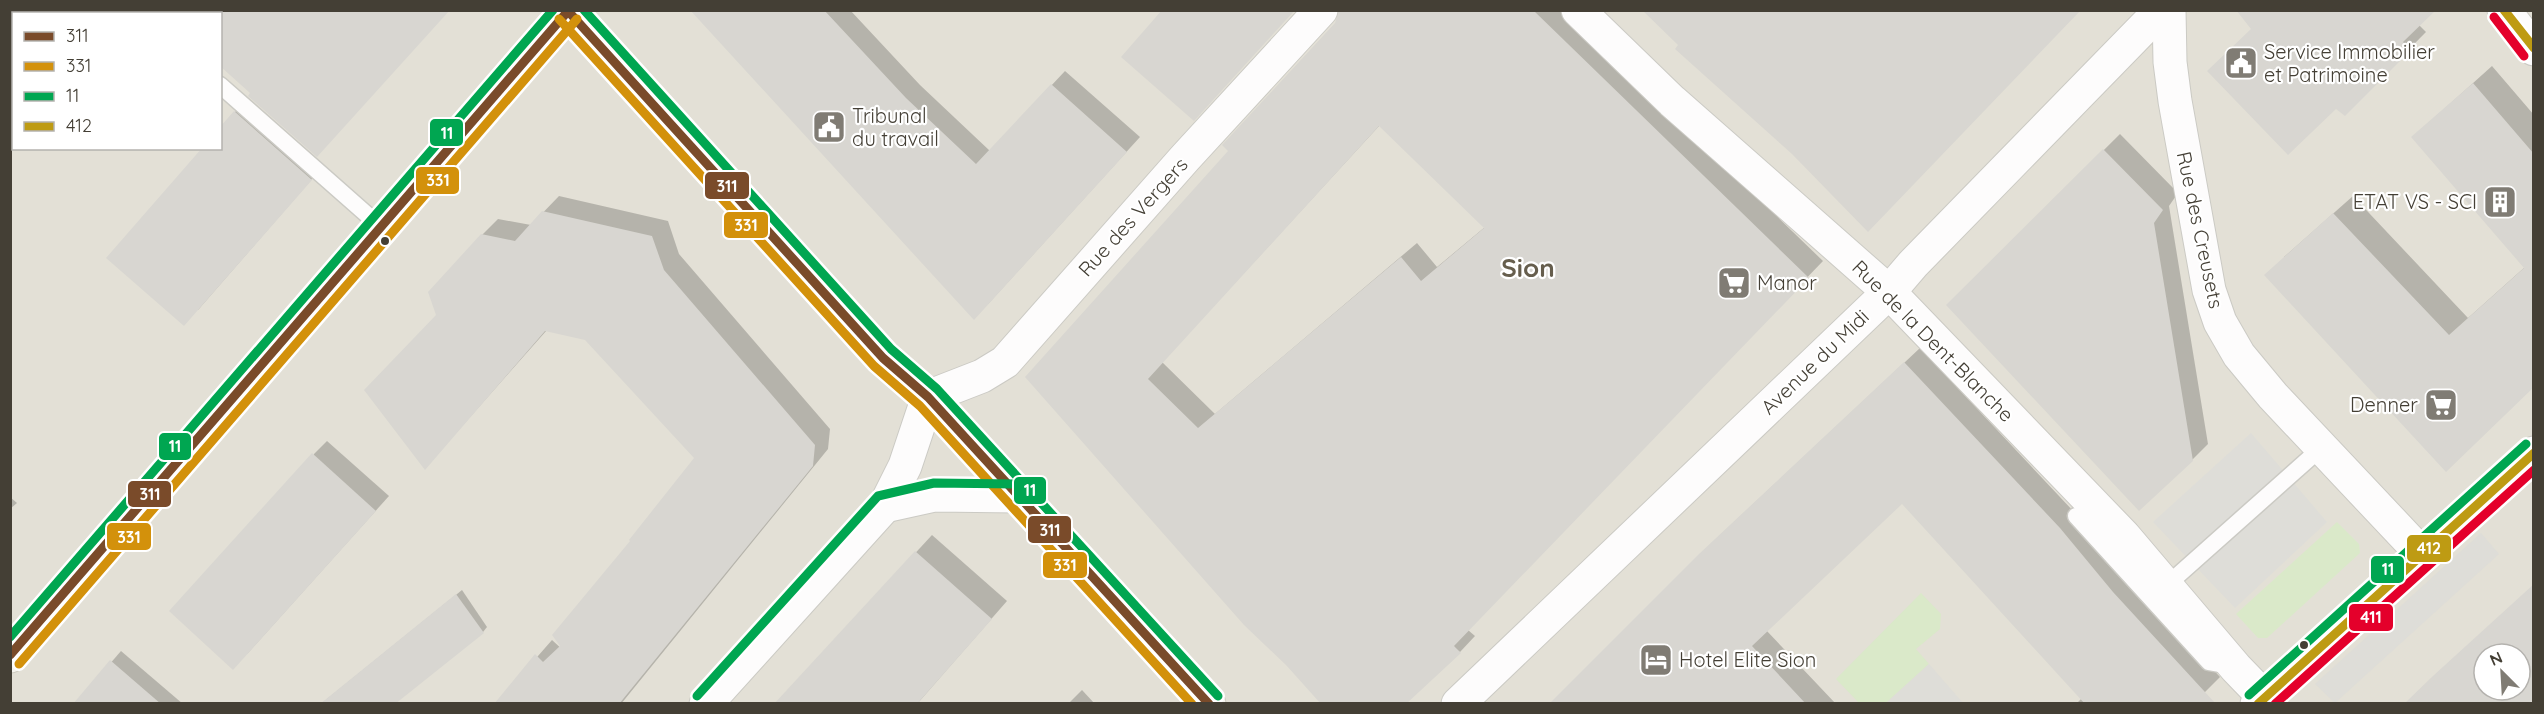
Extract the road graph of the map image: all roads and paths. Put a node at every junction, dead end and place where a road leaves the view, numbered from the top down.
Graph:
1 (1321, 10) edge
2 (1578, 10) edge
3 (2504, 10) edge
4 (568, 11) edge
5 (2163, 11) edge
6 (2534, 49) edge
7 (222, 87) edge
8 (381, 227) junction
9 (1889, 292) junction
10 (928, 397) junction
11 (2321, 448) junction
12 (2534, 453) edge
13 (1017, 496) junction
14 (885, 506) junction
15 (2076, 516) dead end
16 (2421, 553) junction
17 (2167, 585) junction
18 (10, 656) edge
19 (2236, 668) junction
20 (2263, 701) edge
21 (706, 704) edge
22 (1209, 704) edge
23 (1458, 704) edge

1 - 10 street, Rue des Vergers
2 - 9 street, Rue de la Dent-Blanche
3 - 6 street
4 - 8 street
4 - 10 street
5 - 9 street, Avenue du Midi
5 - 11 street, Rue des Creusets
7 - 8 lane
8 - 18 street
9 - 17 street, Rue de la Dent-Blanche
9 - 23 street, Avenue du Midi
10 - 13 street
10 - 14 street
11 - 16 street, Rue des Creusets
11 - 17 lane
12 - 16 street
13 - 14 street
13 - 22 street
14 - 21 street
15 - 19 lane
16 - 20 street
17 - 19 street, Rue de la Dent-Blanche
19 - 20 street, Rue de la Dent-Blanche

